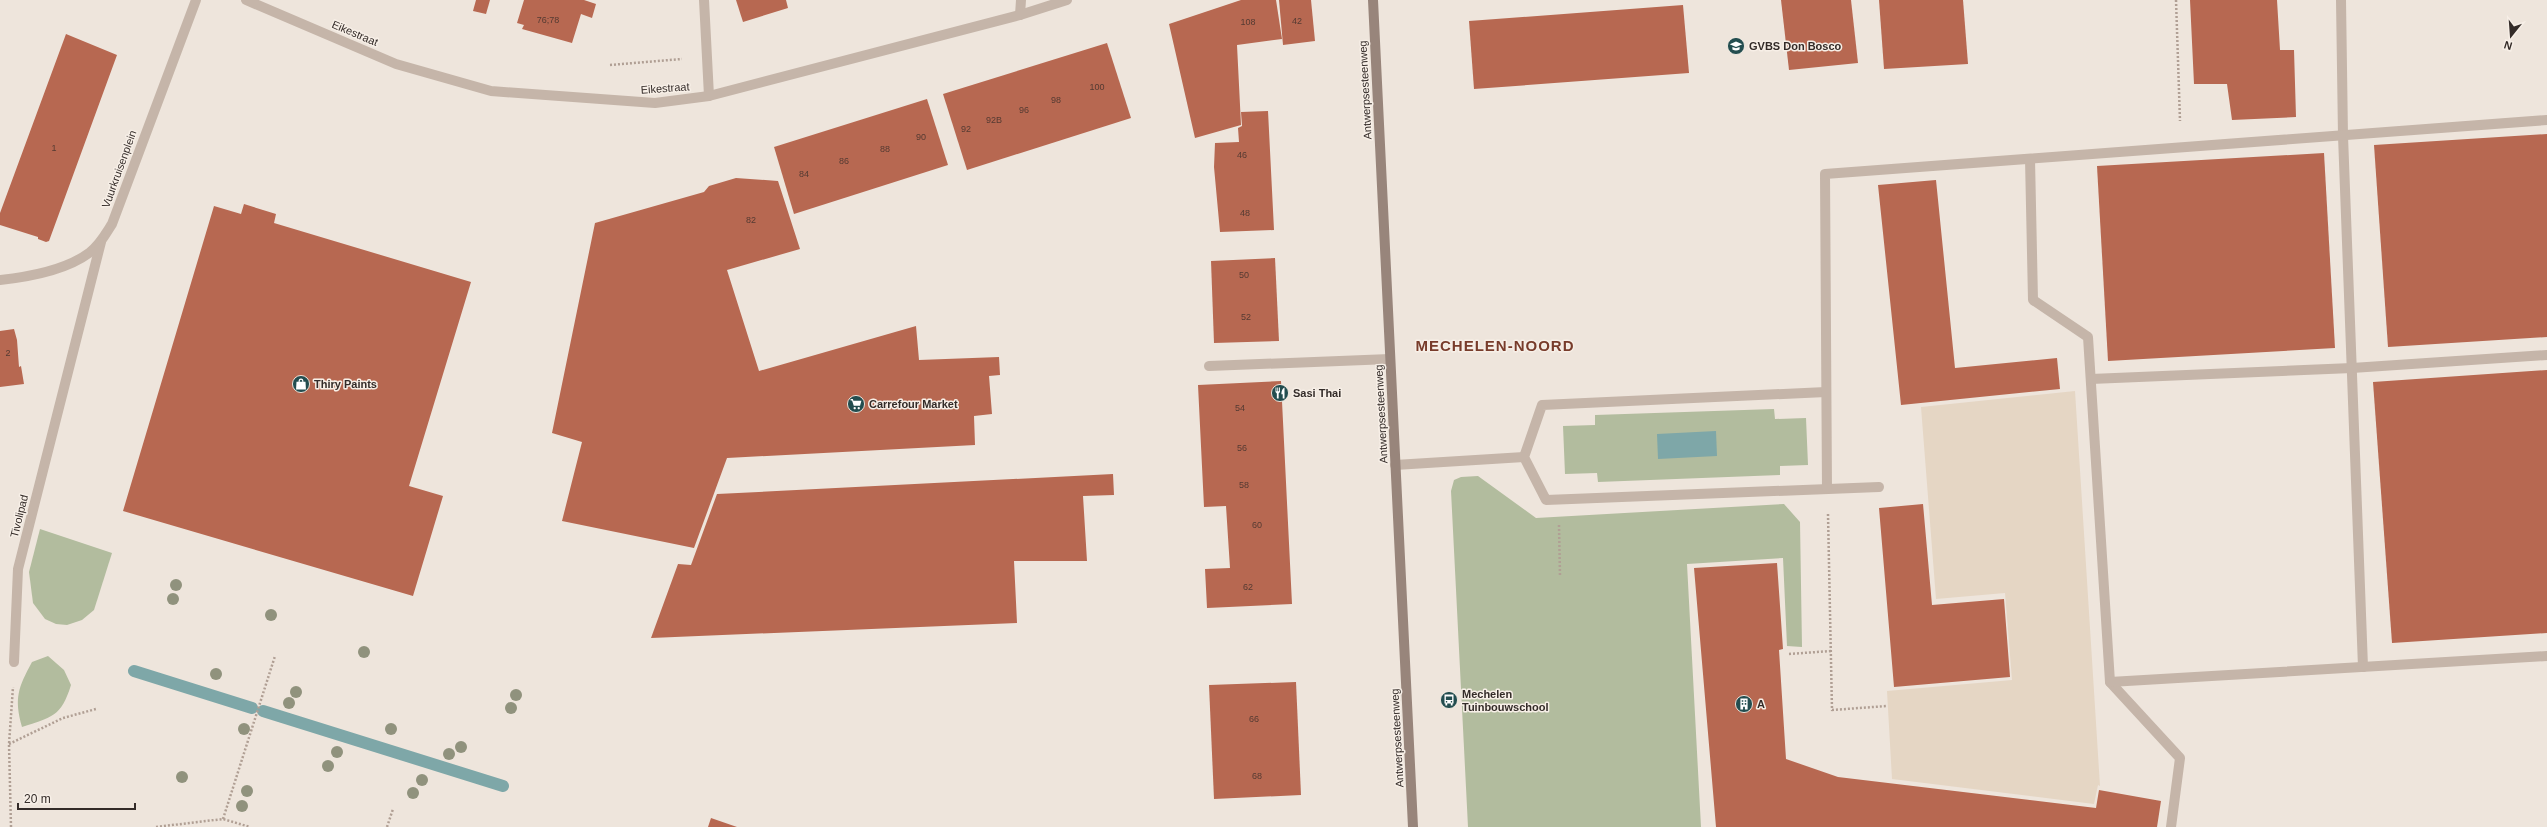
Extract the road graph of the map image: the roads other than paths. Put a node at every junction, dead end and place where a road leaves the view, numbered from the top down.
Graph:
1 (196, 0) edge
2 (246, 0) edge
3 (704, 0) edge
4 (1021, 0) edge
5 (1067, 0) edge
6 (1373, 0) edge
7 (2341, 0) edge
8 (1020, 15) junction
9 (709, 96) junction
10 (2547, 120) edge
11 (2343, 136) junction
12 (2030, 159) junction
13 (102, 242) junction
14 (0, 280) edge
15 (2547, 355) edge
16 (1390, 359) junction
17 (1209, 366) dead end
18 (2352, 368) junction
19 (2091, 379) junction
20 (1826, 392) junction
21 (1524, 456) junction
22 (1395, 465) junction
23 (1879, 487) dead end
24 (1827, 489) junction
25 (2547, 656) edge
26 (14, 662) road end
27 (2363, 667) junction
28 (2110, 682) junction
29 (1413, 827) edge
30 (2171, 827) edge

1 - 13 street, Vuurkruisenplein
2 - 9 street, Eikestraat
3 - 9 street
4 - 8 street
5 - 8 street, Eikestraat
6 - 16 main road, Antwerpsesteenweg
7 - 11 street
8 - 9 street, Eikestraat
10 - 11 street
11 - 12 street
11 - 18 street
12 - 19 street
12 - 20 street
13 - 14 street, Vuurkruisenplein
13 - 26 street, Tivolipad
15 - 18 street
16 - 17 street
16 - 22 main road, Antwerpsesteenweg
18 - 19 street
18 - 27 street
19 - 28 street
20 - 21 street
20 - 24 street
21 - 22 street
21 - 24 street
22 - 29 main road, Antwerpsesteenweg
23 - 24 street
25 - 27 street
27 - 28 street
28 - 30 street

